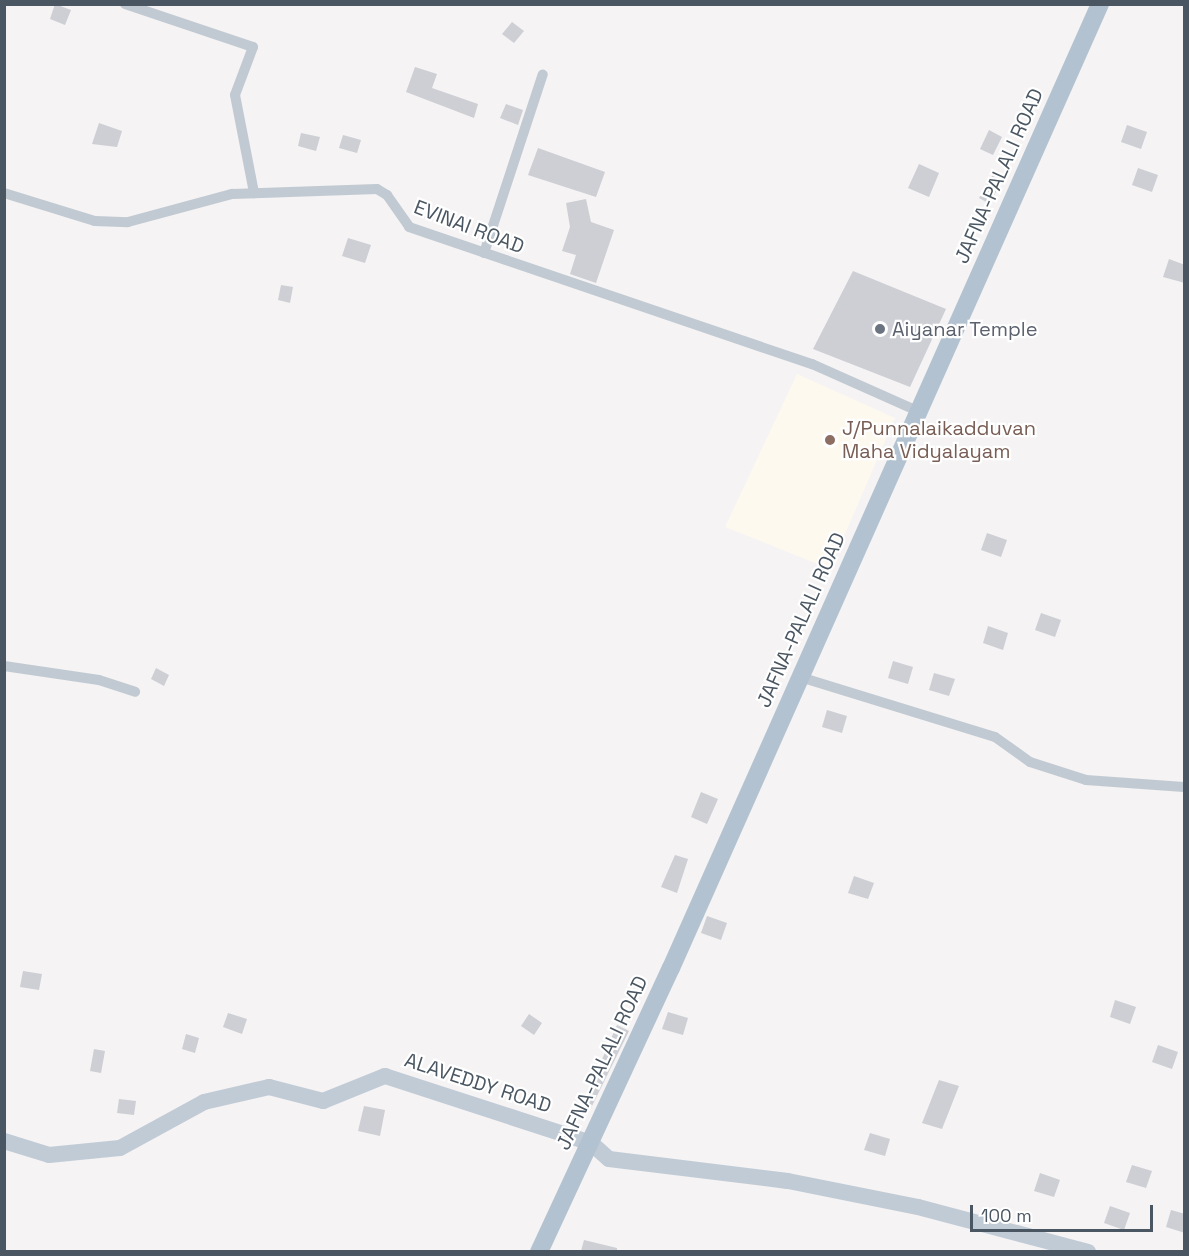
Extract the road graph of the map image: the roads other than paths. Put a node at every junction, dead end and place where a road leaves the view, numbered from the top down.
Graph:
1 (126, 4) edge
2 (1100, 4) edge
3 (543, 74) dead end
4 (4, 193) edge
5 (254, 193) junction
6 (484, 253) junction
7 (920, 412) junction
8 (4, 666) edge
9 (800, 676) junction
10 (135, 692) dead end
11 (1185, 787) edge
12 (4, 1141) edge
13 (591, 1143) junction
14 (539, 1251) edge
15 (1088, 1251) edge

1 - 5 street
2 - 7 main road, JAFNA-PALALI ROAD
3 - 6 street
4 - 5 street, EVINAI ROAD
5 - 6 street, EVINAI ROAD
6 - 7 street, EVINAI ROAD
7 - 9 main road, JAFNA-PALALI ROAD
8 - 10 street
9 - 11 street
9 - 13 main road, JAFNA-PALALI ROAD
12 - 13 street, ALAVEDDY ROAD
13 - 14 main road, JAFNA-PALALI ROAD
13 - 15 street, ALAVEDDY ROAD

